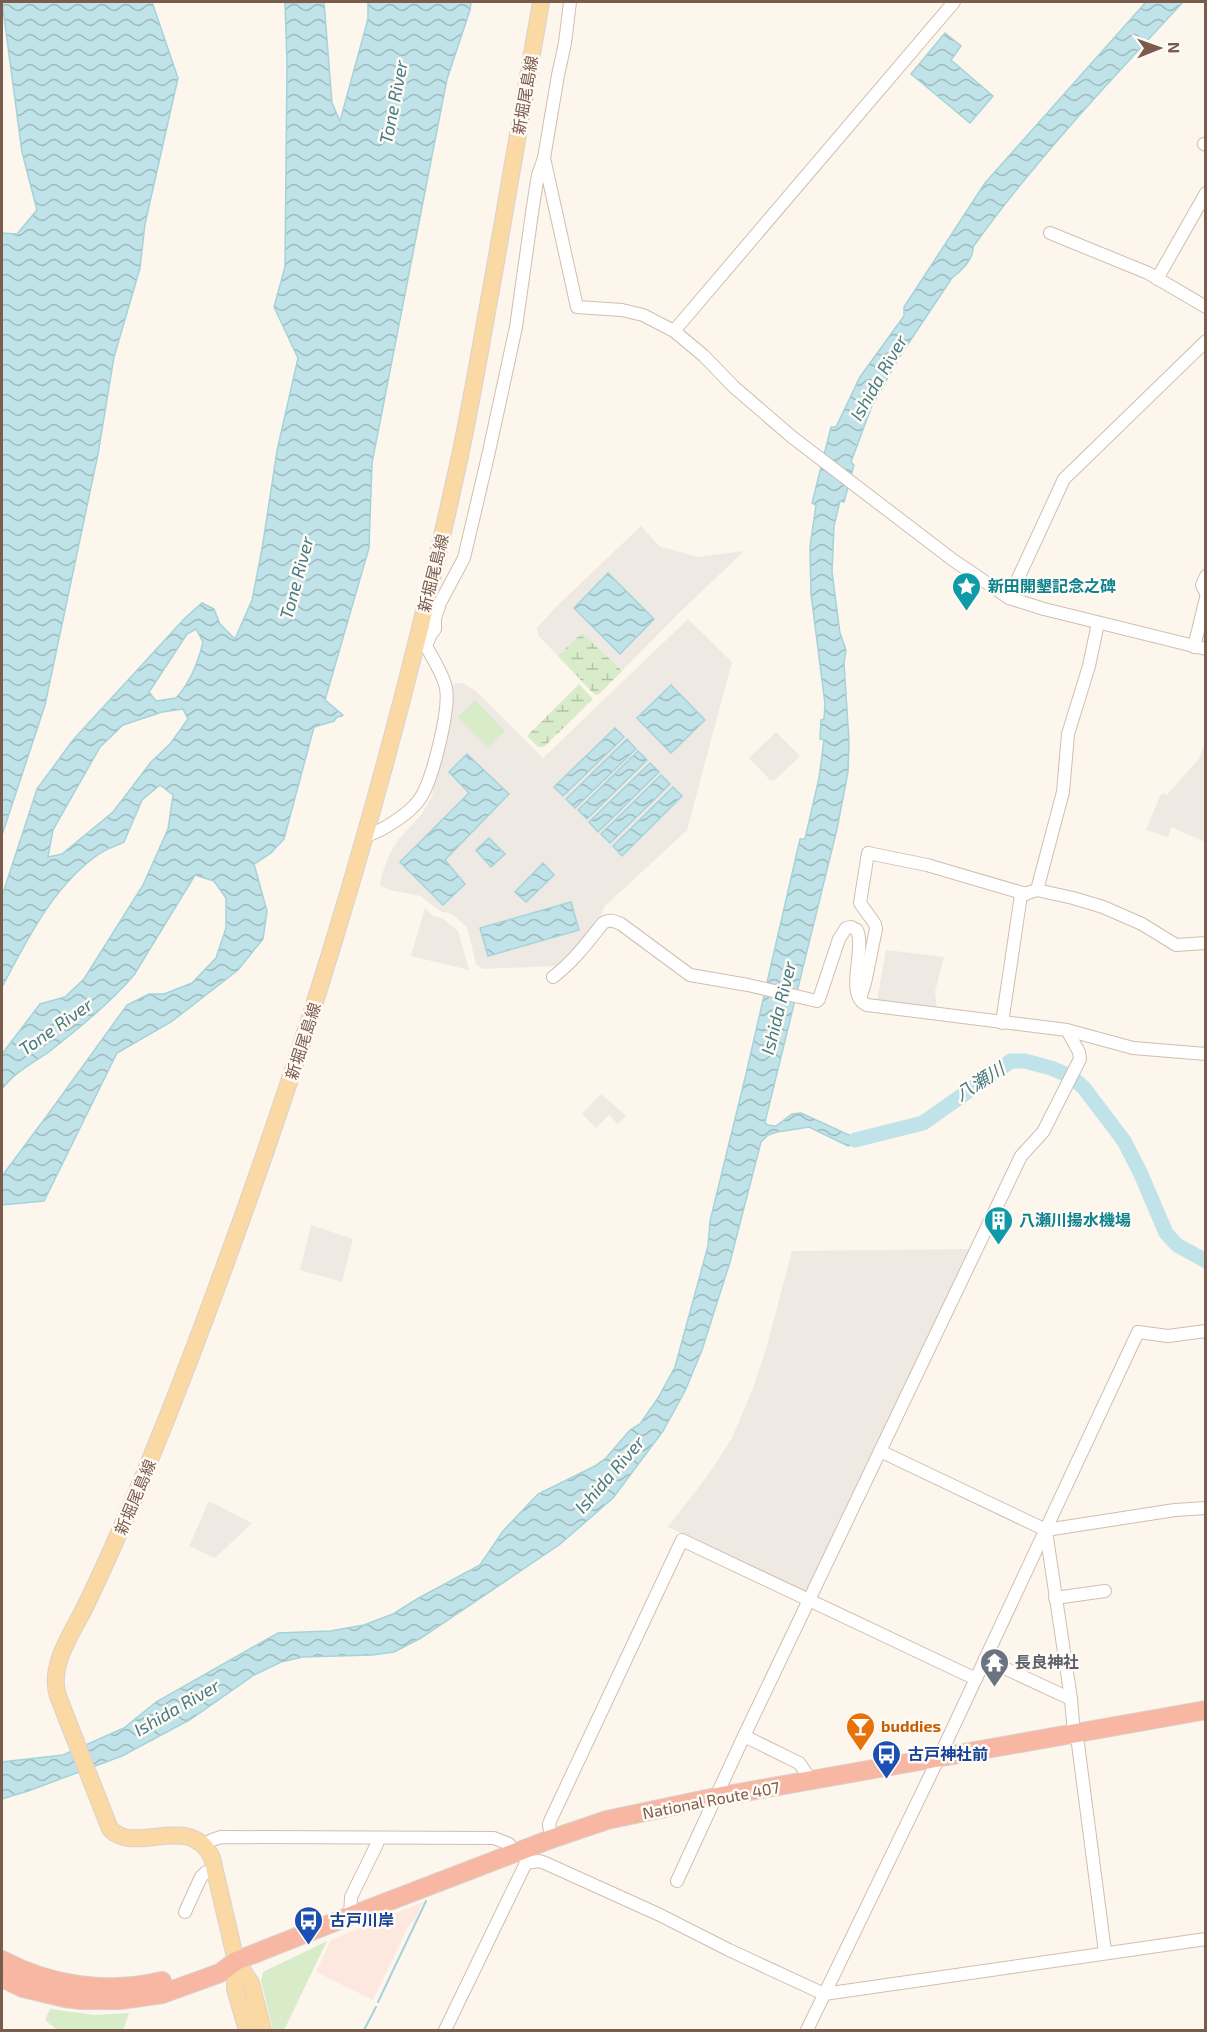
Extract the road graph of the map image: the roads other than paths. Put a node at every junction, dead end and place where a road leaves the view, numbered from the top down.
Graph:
1 (541, 2) edge
2 (570, 2) edge
3 (954, 2) edge
4 (544, 159) junction
5 (1206, 193) edge
6 (1050, 233) dead end
7 (1157, 279) junction
8 (1206, 307) edge
9 (674, 331) junction
10 (1206, 340) edge
11 (1206, 576) edge
12 (1206, 593) edge
13 (1009, 598) junction
14 (1206, 598) edge
15 (1098, 623) junction
16 (421, 645) junction
17 (1200, 648) edge
18 (365, 836) junction
19 (1032, 892) junction
20 (1206, 943) edge
21 (553, 977) dead end
22 (860, 1000) junction
23 (1002, 1023) junction
24 (1067, 1029) junction
25 (1206, 1054) edge
26 (1206, 1331) edge
27 (880, 1451) junction
28 (1206, 1508) edge
29 (1046, 1530) junction
30 (1105, 1591) dead end
31 (1055, 1598) junction
32 (809, 1600) junction
33 (985, 1659) junction
34 (976, 1679) junction
35 (1071, 1699) junction
36 (1206, 1710) edge
37 (1074, 1734) junction
38 (744, 1736) junction
39 (937, 1759) junction
40 (813, 1781) junction
41 (716, 1797) junction
42 (378, 1839) junction
43 (551, 1839) junction
44 (204, 1845) junction
45 (521, 1855) junction
46 (215, 1870) junction
47 (677, 1881) dead end
48 (185, 1912) dead end
49 (350, 1917) junction
50 (1206, 1939) edge
51 (1105, 1952) junction
52 (2, 1960) edge
53 (236, 1961) junction
54 (2, 1978) edge
55 (824, 1994) junction
56 (247, 2031) edge
57 (263, 2031) edge
58 (445, 2031) edge
59 (807, 2031) edge

1 - 16 main road, 新堀尾島線
2 - 4 street
3 - 9 street
4 - 9 street
4 - 16 street
5 - 7 street
6 - 7 street
7 - 8 street
9 - 13 street
10 - 13 street
11 - 12 street
13 - 15 street
14 - 17 street
15 - 17 street
15 - 19 street
16 - 18 main road, 新堀尾島線
16 - 18 street
18 - 44 main road, 新堀尾島線
19 - 20 street
19 - 22 street
19 - 23 street
21 - 22 street
22 - 23 street
23 - 24 street
24 - 25 street
24 - 27 street
26 - 29 street
27 - 29 street
27 - 32 street
28 - 29 street
29 - 31 street
29 - 33 street
30 - 31 street
31 - 35 street
32 - 34 street
32 - 38 street
32 - 43 street
33 - 34 street
33 - 35 street
34 - 39 street
35 - 37 street
36 - 37 highway, National Route 407
37 - 39 highway, National Route 407
37 - 51 street
38 - 40 street
38 - 41 street
39 - 40 highway, National Route 407
39 - 55 street
40 - 41 highway, National Route 407
41 - 43 highway, National Route 407
41 - 47 street
42 - 44 street
42 - 45 street
42 - 49 street
43 - 45 highway, National Route 407
44 - 46 main road
45 - 49 highway, National Route 407
45 - 55 street
45 - 58 street
46 - 48 street
46 - 53 main road
49 - 53 highway, National Route 407
50 - 51 street
51 - 55 street
52 - 53 highway, National Route 407
53 - 54 highway, National Route 407
53 - 56 main road
53 - 57 main road
55 - 59 street

